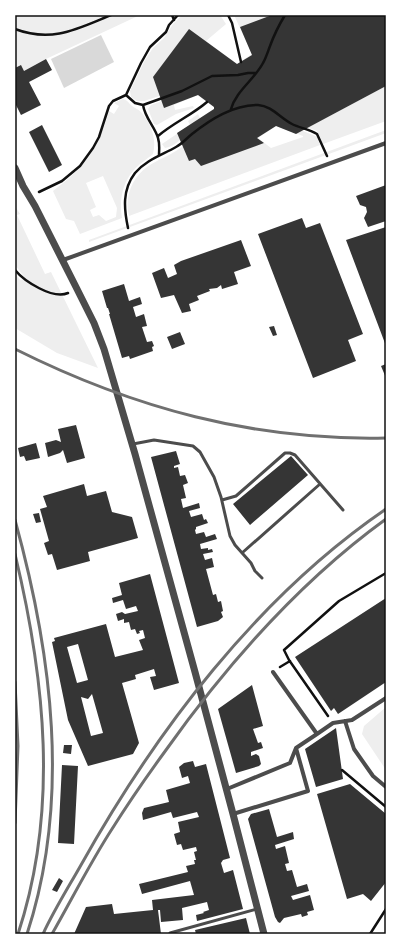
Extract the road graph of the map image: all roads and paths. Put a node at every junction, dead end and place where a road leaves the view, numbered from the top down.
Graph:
1 (111, 15) edge
2 (172, 15) edge
3 (178, 15) edge
4 (228, 15) edge
5 (285, 15) edge
6 (174, 20) junction
7 (15, 29) edge
8 (241, 62) dead end
9 (256, 73) junction
10 (126, 95) junction
11 (207, 102) dead end
12 (143, 105) junction
13 (231, 109) junction
14 (158, 136) junction
15 (386, 142) edge
16 (159, 155) junction
17 (330, 163) junction
18 (15, 168) edge
19 (15, 181) edge
20 (23, 186) junction
21 (30, 196) junction
22 (130, 235) junction
23 (63, 260) junction
24 (15, 270) edge
25 (77, 289) junction
26 (133, 444) junction
27 (320, 484) junction
28 (222, 500) junction
29 (343, 510) dead end
30 (242, 553) junction
31 (386, 573) edge
32 (262, 578) dead end
33 (273, 672) dead end
34 (386, 698) edge
35 (345, 721) junction
36 (333, 723) junction
37 (317, 734) junction
38 (296, 748) junction
39 (342, 770) dead end
40 (386, 787) edge
41 (227, 789) junction
42 (386, 807) edge
43 (233, 814) junction
44 (386, 908) edge
45 (257, 909) junction
46 (170, 933) edge
47 (264, 934) edge
48 (370, 934) edge

1 - 7 path
2 - 6 path
3 - 6 path
4 - 8 path
5 - 9 path
6 - 10 path
9 - 12 path
9 - 13 path
10 - 12 path
10 - 21 path
11 - 14 path
12 - 14 path
13 - 16 path
13 - 17 path
14 - 16 path
15 - 17 street
16 - 22 path
17 - 22 street
18 - 20 street
19 - 20 street
20 - 21 street
21 - 23 street
22 - 23 street
23 - 25 street
24 - 25 path
25 - 26 street
26 - 28 lane
26 - 41 street
27 - 28 lane
27 - 29 lane
27 - 30 lane
28 - 30 lane
30 - 32 lane
31 - 36 path
33 - 37 street
34 - 35 street
35 - 36 street
35 - 40 street
36 - 37 street
37 - 38 street
38 - 41 street
38 - 43 street
39 - 42 path
41 - 43 street
43 - 45 street
44 - 48 path
45 - 46 lane
45 - 47 street

